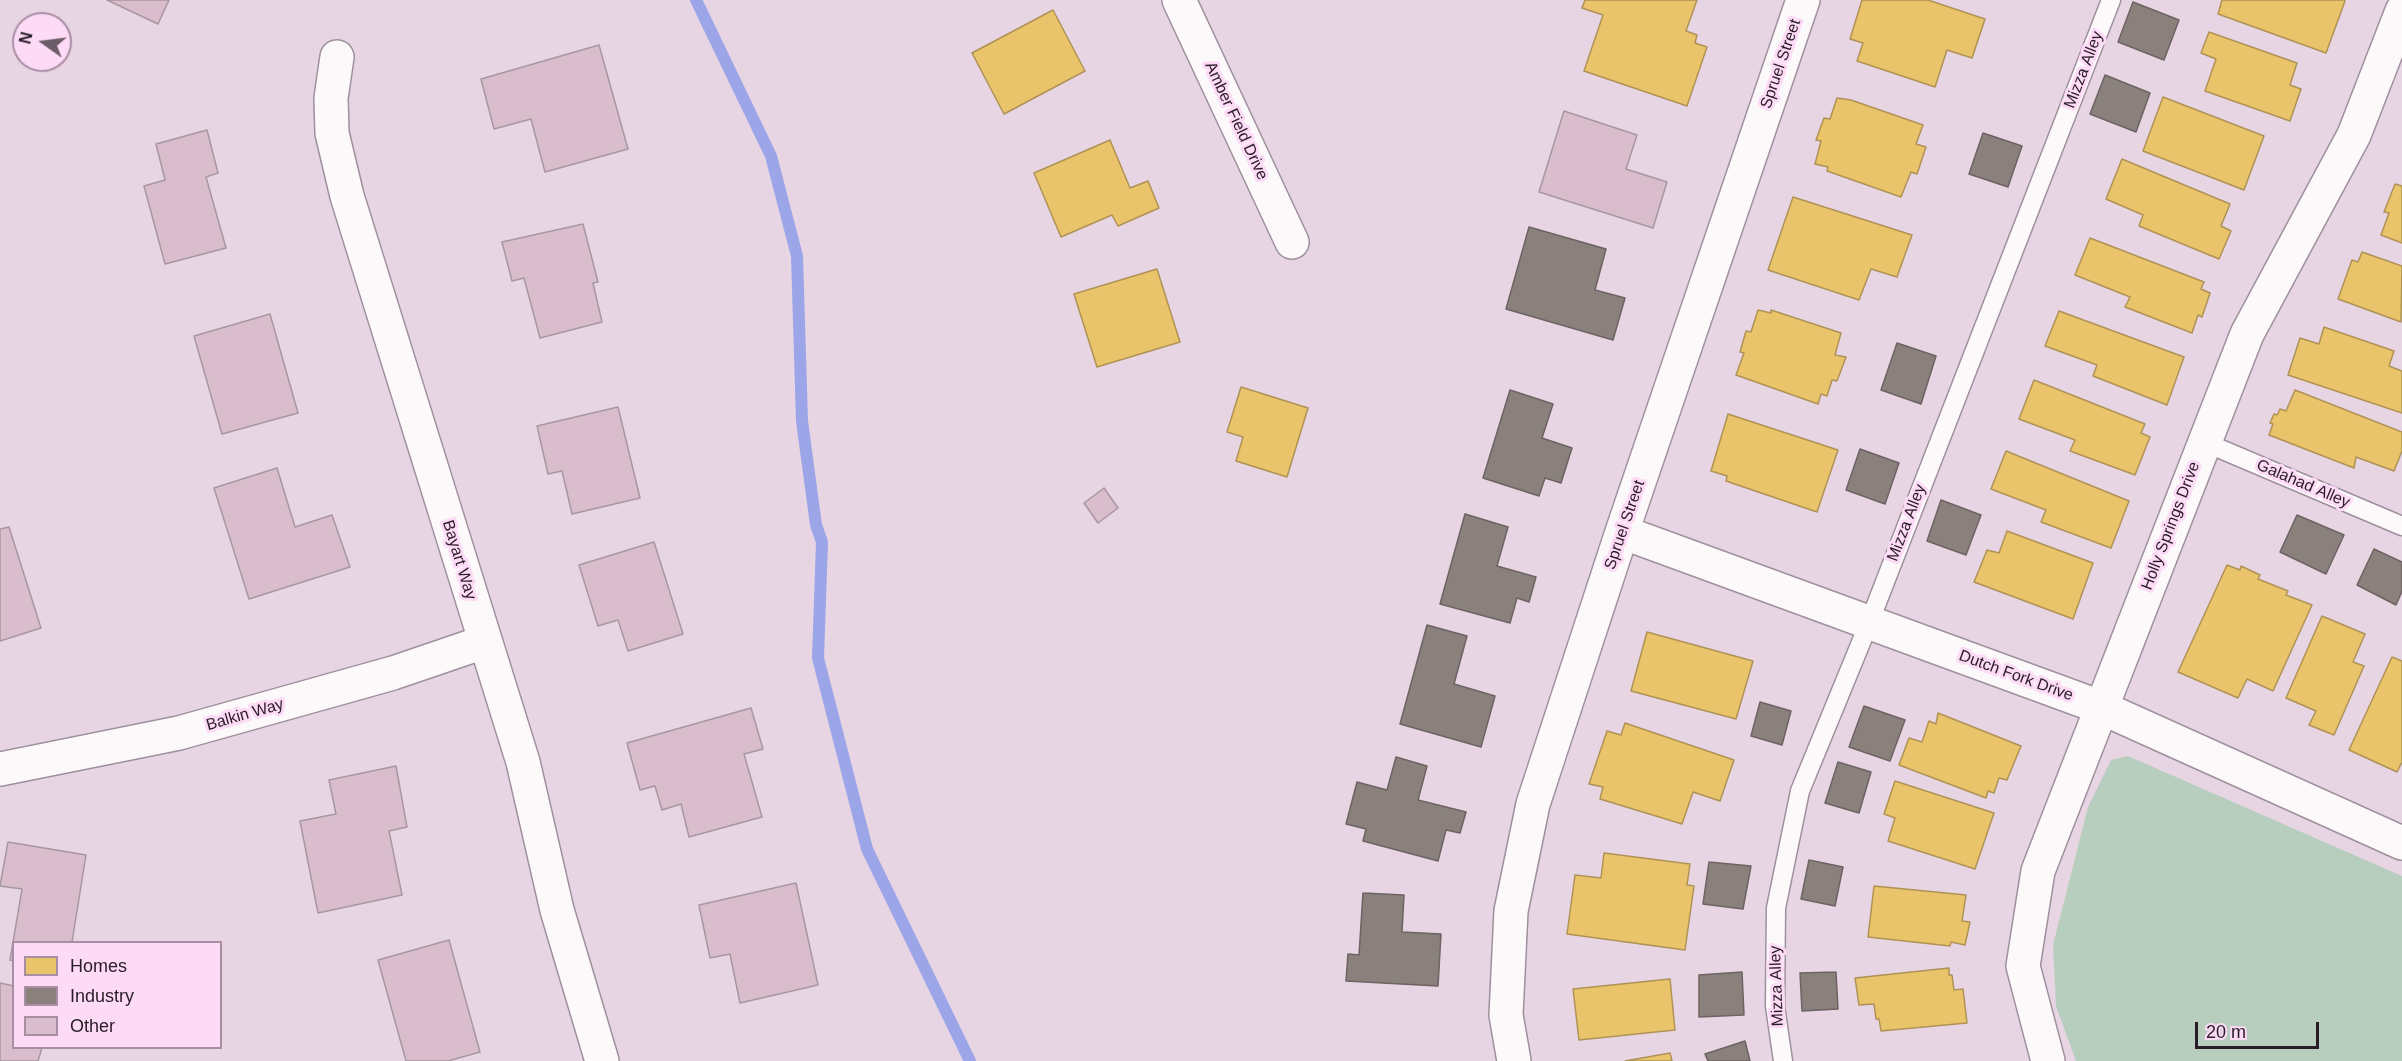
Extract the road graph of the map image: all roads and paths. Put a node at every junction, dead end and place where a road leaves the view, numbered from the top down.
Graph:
1 (1179, 0) edge
2 (1803, 0) edge
3 (2111, 0) edge
4 (2402, 11) edge
5 (337, 57) dead end
6 (1292, 242) dead end
7 (2204, 442) junction
8 (2402, 526) edge
9 (1622, 532) junction
10 (1869, 622) junction
11 (484, 642) junction
12 (2100, 707) junction
13 (0, 769) edge
14 (2402, 843) edge
15 (602, 1061) edge
16 (1514, 1061) edge
17 (1783, 1061) edge
18 (2048, 1061) edge

1 - 6 street, Amber Field Drive
2 - 9 street, Spruel Street
3 - 10 lane, Mizza Alley
4 - 7 street, Holly Springs Drive
5 - 11 street, Bayart Way
7 - 8 lane, Galahad Alley
7 - 12 street, Holly Springs Drive
9 - 10 street, Dutch Fork Drive
9 - 16 street, Spruel Street
10 - 12 street, Dutch Fork Drive
10 - 17 lane, Mizza Alley
11 - 13 street, Balkin Way
11 - 15 street, Bayart Way
12 - 14 street, Dutch Fork Drive
12 - 18 street, Holly Springs Drive

